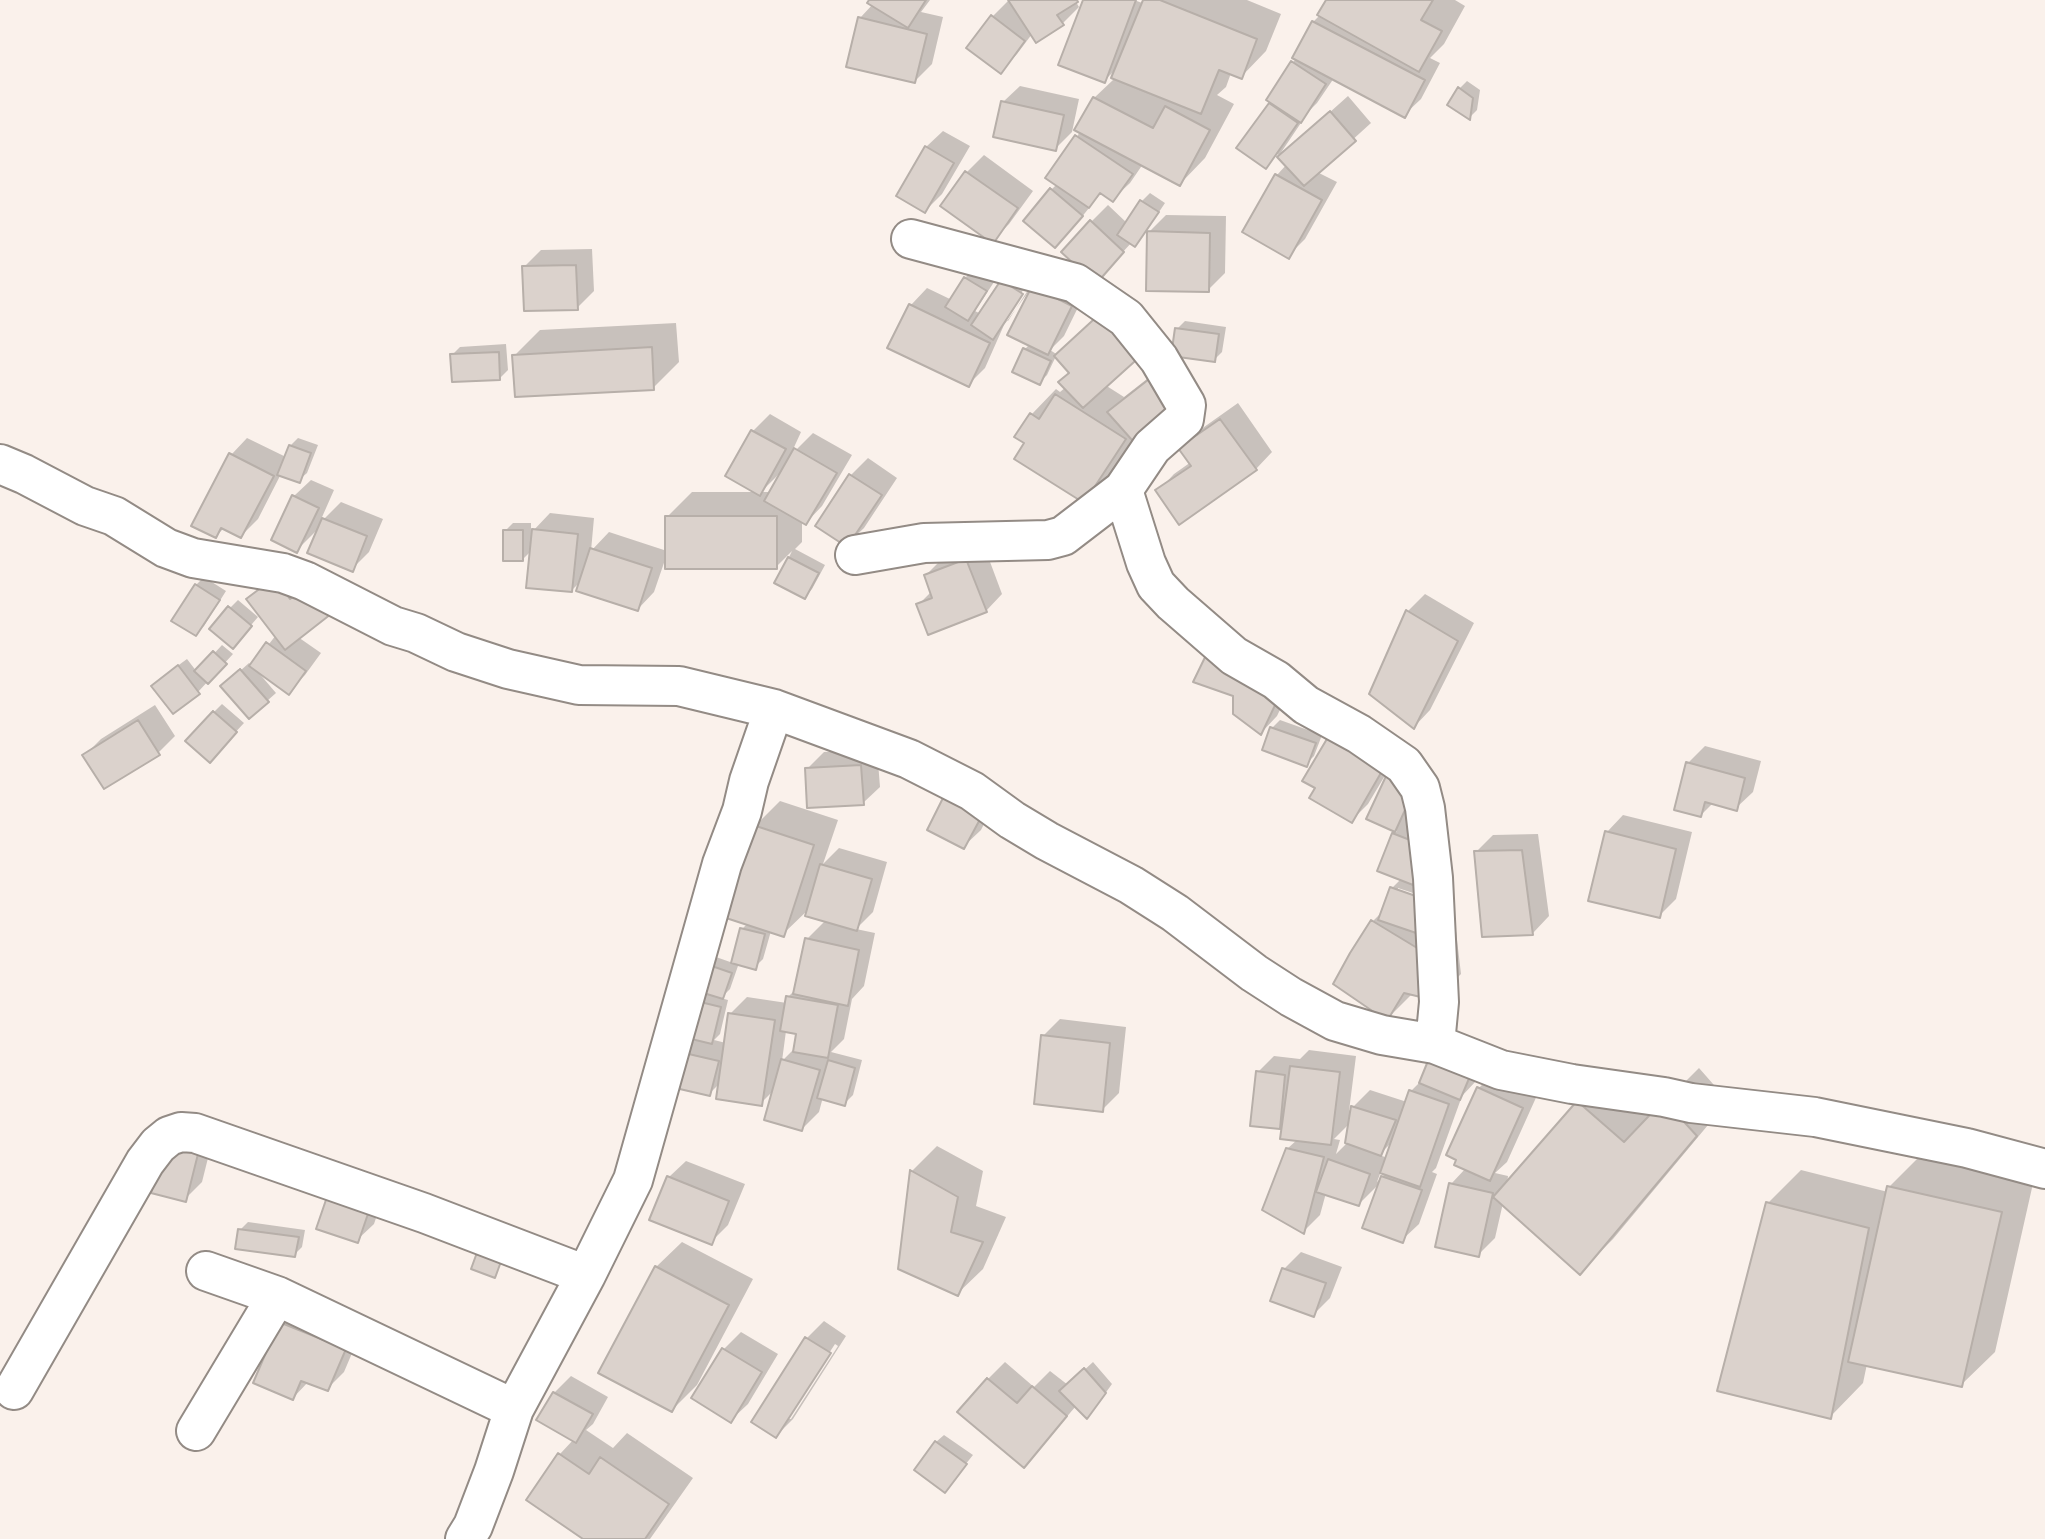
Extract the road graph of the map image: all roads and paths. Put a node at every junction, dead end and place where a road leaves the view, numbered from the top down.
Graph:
1 (911, 239) dead end
2 (0, 464) edge
3 (1123, 490) junction
4 (855, 555) dead end
5 (774, 709) junction
6 (1435, 1044) junction
7 (2045, 1169) edge
8 (206, 1271) dead end
9 (586, 1275) junction
10 (277, 1296) junction
11 (14, 1390) dead end
12 (514, 1409) junction
13 (196, 1431) dead end
14 (465, 1539) edge

1 - 3 street
2 - 5 street
3 - 4 street
3 - 6 street
5 - 6 street
5 - 9 street
6 - 7 street
8 - 10 street
9 - 11 street
9 - 12 street
10 - 12 street
10 - 13 street
12 - 14 street

